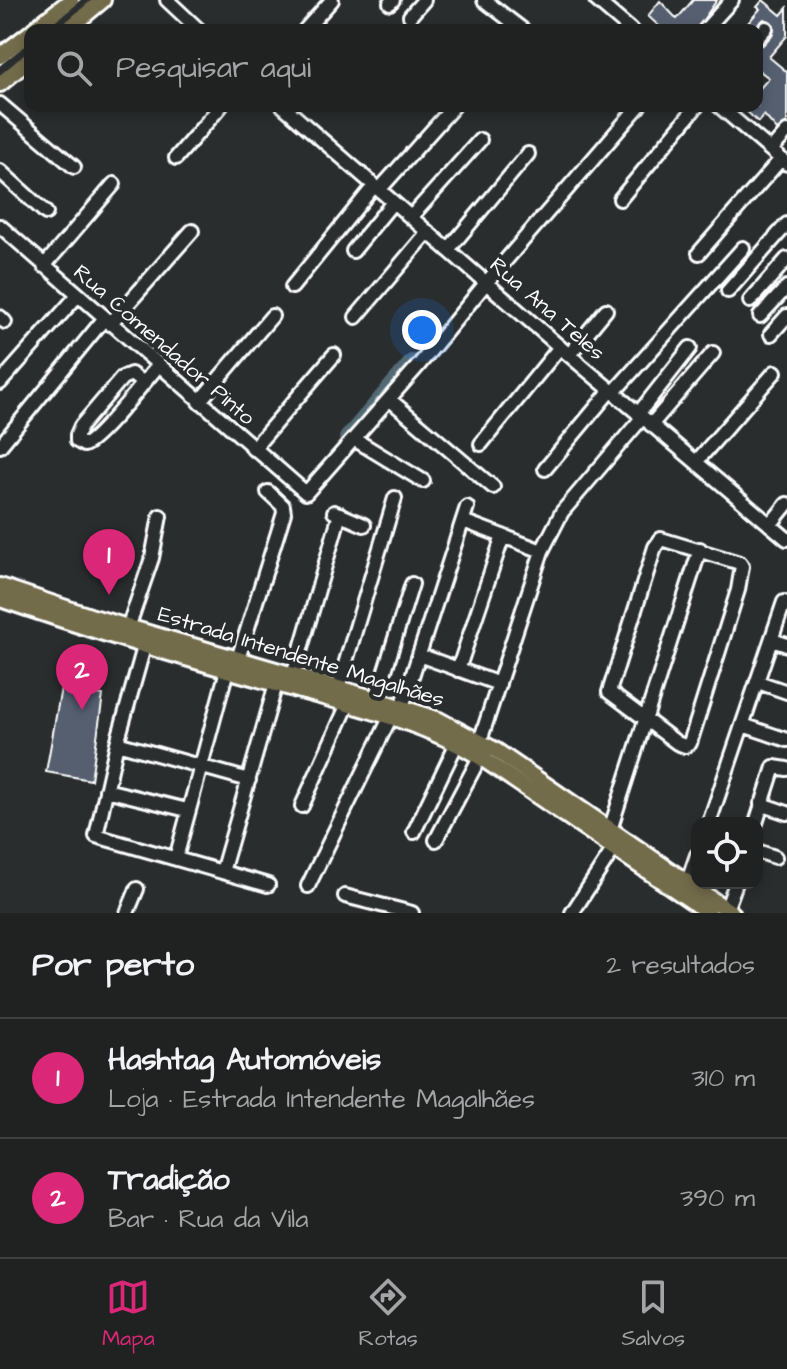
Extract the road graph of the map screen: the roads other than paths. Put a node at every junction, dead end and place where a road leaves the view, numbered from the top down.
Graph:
1 (71, 0) edge
2 (79, 0) edge
3 (90, 0) edge
4 (103, 0) edge
5 (167, 0) edge
6 (332, 0) edge
7 (424, 0) edge
8 (484, 0) edge
9 (597, 0) edge
10 (732, 0) edge
11 (410, 16) dead end
12 (41, 24) edge
13 (49, 24) edge
14 (60, 24) edge
15 (74, 24) edge
16 (193, 24) edge
17 (310, 24) edge
18 (515, 24) edge
19 (624, 24) edge
20 (710, 24) edge
21 (766, 28) dead end
22 (763, 31) edge
23 (24, 37) edge
24 (24, 44) edge
25 (24, 54) edge
26 (0, 56) edge
27 (0, 63) edge
28 (24, 64) edge
29 (0, 73) edge
30 (0, 84) edge
31 (0, 104) edge
32 (216, 112) edge
33 (290, 112) edge
34 (448, 112) edge
35 (634, 112) edge
36 (692, 112) edge
37 (726, 112) edge
38 (787, 132) edge
39 (480, 140) dead end
40 (771, 150) junction
41 (528, 154) dead end
42 (176, 158) dead end
43 (784, 162) edge
44 (74, 167) dead end
45 (0, 171) edge
46 (114, 184) dead end
47 (377, 188) junction
48 (620, 199) dead end
49 (393, 202) junction
50 (46, 213) dead end
51 (411, 217) junction
52 (787, 224) edge
53 (0, 226) edge
54 (192, 231) dead end
55 (428, 232) junction
56 (743, 248) dead end
57 (448, 250) junction
58 (353, 251) dead end
59 (699, 253) dead end
60 (787, 259) edge
61 (44, 266) junction
62 (486, 283) junction
63 (292, 287) dead end
64 (787, 287) edge
65 (728, 291) dead end
66 (77, 296) junction
67 (750, 301) dead end
68 (606, 310) dead end
69 (272, 316) dead end
70 (760, 316) dead end
71 (787, 316) edge
72 (356, 317) dead end
73 (107, 322) junction
74 (771, 334) dead end
75 (690, 348) dead end
76 (564, 351) junction
77 (713, 353) dead end
78 (334, 355) dead end
79 (158, 366) junction
80 (775, 372) dead end
81 (0, 383) edge
82 (143, 383) junction
83 (612, 392) junction
84 (389, 399) junction
85 (199, 402) junction
86 (644, 419) junction
87 (354, 439) junction
88 (481, 444) dead end
89 (0, 446) edge
90 (253, 449) junction
91 (697, 461) junction
92 (545, 469) dead end
93 (423, 481) dead end
94 (493, 487) dead end
95 (268, 492) dead end
96 (395, 498) dead end
97 (787, 504) edge
98 (467, 507) dead end
99 (160, 516) dead end
100 (463, 521) junction
101 (364, 525) dead end
102 (770, 525) junction
103 (503, 536) junction
104 (787, 539) edge
105 (700, 549) junction
106 (542, 551) junction
107 (412, 584) dead end
108 (0, 586) edge
109 (0, 599) edge
110 (784, 602) dead end
111 (128, 628) junction
112 (772, 640) junction
113 (787, 645) edge
114 (144, 647) junction
115 (419, 655) junction
116 (232, 665) junction
117 (458, 670) junction
118 (293, 676) junction
119 (758, 682) junction
120 (276, 684) junction
121 (499, 684) junction
122 (338, 688) junction
123 (787, 692) edge
124 (376, 699) junction
125 (348, 704) junction
126 (396, 712) junction
127 (647, 718) junction
128 (743, 725) junction
129 (787, 740) edge
130 (480, 741) junction
131 (117, 743) junction
132 (457, 743) junction
133 (480, 757) junction
134 (199, 767) junction
135 (780, 768) edge
136 (249, 780) junction
137 (106, 790) junction
138 (761, 804) junction
139 (302, 806) dead end
140 (187, 810) junction
141 (787, 813) edge
142 (711, 817) edge
143 (758, 817) edge
144 (414, 832) dead end
145 (615, 839) junction
146 (436, 840) dead end
147 (763, 853) edge
148 (775, 857) dead end
149 (176, 858) junction
150 (222, 872) junction
151 (691, 872) edge
152 (687, 884) junction
153 (268, 885) dead end
154 (308, 886) dead end
155 (137, 889) dead end
156 (734, 889) edge
157 (345, 896) dead end
158 (729, 911) edge
159 (127, 913) edge
160 (412, 913) edge
161 (572, 913) edge
162 (709, 913) edge

1 - 12 main road
2 - 13 street
3 - 14 street
4 - 15 main road
5 - 16 street
6 - 17 street
7 - 11 street
8 - 18 street
9 - 19 street
10 - 20 street
21 - 22 street
23 - 26 main road
24 - 27 street
25 - 29 street
28 - 30 main road
31 - 44 street
32 - 42 street
33 - 47 street, Rua Ana Teles
34 - 47 street
35 - 62 street
36 - 48 street
37 - 40 street
38 - 40 street
39 - 51 street
40 - 43 street
41 - 57 street
43 - 59 street
45 - 50 street
46 - 61 street
47 - 49 street, Rua Ana Teles
47 - 63 street
49 - 51 street, Rua Ana Teles
49 - 58 street
51 - 55 street, Rua Ana Teles
52 - 65 street
53 - 61 street, Rua Comendador Pinto
54 - 73 street
55 - 57 street, Rua Ana Teles
55 - 72 street
56 - 83 street
57 - 62 street, Rua Ana Teles
60 - 67 street
61 - 66 street, Rua Comendador Pinto
62 - 76 street, Rua Ana Teles
62 - 84 street
64 - 70 street
66 - 73 street, Rua Comendador Pinto
66 - 81 street
68 - 76 street
69 - 85 street
71 - 74 street
73 - 79 street, Rua Comendador Pinto
73 - 89 street
75 - 86 street
76 - 83 street, Rua Ana Teles
76 - 88 street
77 - 86 street
78 - 90 street
79 - 82 street
79 - 85 street, Rua Comendador Pinto
80 - 91 street
82 - 82 street
83 - 86 street, Rua Ana Teles
83 - 92 street
84 - 87 street
84 - 94 street
85 - 90 street, Rua Comendador Pinto
86 - 91 street, Rua Ana Teles
86 - 106 street
87 - 90 street, Rua Comendador Pinto
87 - 93 street
91 - 102 street, Rua Ana Teles
95 - 116 street
96 - 122 street
97 - 102 street
98 - 100 street
99 - 111 street
100 - 103 street
100 - 115 street
101 - 118 street
102 - 104 street, Rua Ana Teles
103 - 106 street
103 - 117 street
105 - 127 street
105 - 127 street
105 - 127 street
106 - 121 street
107 - 124 street
108 - 111 main road, Estrada Intendente Magalhães
109 - 114 main road, Estrada Intendente Magalhães
110 - 112 street
111 - 116 main road, Estrada Intendente Magalhães
112 - 113 street
112 - 119 street
114 - 116 main road, Estrada Intendente Magalhães
114 - 131 street
115 - 117 street
115 - 126 street
116 - 118 main road, Estrada Intendente Magalhães
116 - 120 main road, Estrada Intendente Magalhães
116 - 134 street
117 - 121 street
118 - 122 main road, Estrada Intendente Magalhães
119 - 123 street
119 - 128 street
120 - 125 main road, Estrada Intendente Magalhães
120 - 136 street
121 - 130 street
122 - 124 main road, Estrada Intendente Magalhães
124 - 126 main road, Estrada Intendente Magalhães
125 - 126 main road, Estrada Intendente Magalhães
125 - 139 street
126 - 130 main road, Estrada Intendente Magalhães
126 - 132 main road, Estrada Intendente Magalhães
126 - 154 street
127 - 145 street
128 - 129 street
128 - 142 street
130 - 145 main road, Estrada Intendente Magalhães
131 - 134 street
131 - 137 street
132 - 133 main road, Estrada Intendente Magalhães
132 - 144 street
133 - 145 main road, Estrada Intendente Magalhães
133 - 146 street
134 - 136 street
134 - 140 street
135 - 138 street
136 - 150 street
137 - 140 street
137 - 149 street
138 - 141 street
138 - 143 street
140 - 149 street
145 - 152 main road, Estrada Intendente Magalhães
145 - 161 street
145 - 162 main road, Estrada Intendente Magalhães
147 - 148 street
149 - 150 street
150 - 153 street
151 - 152 street
152 - 158 main road, Estrada Intendente Magalhães
155 - 159 street
156 - 158 street
157 - 160 street

